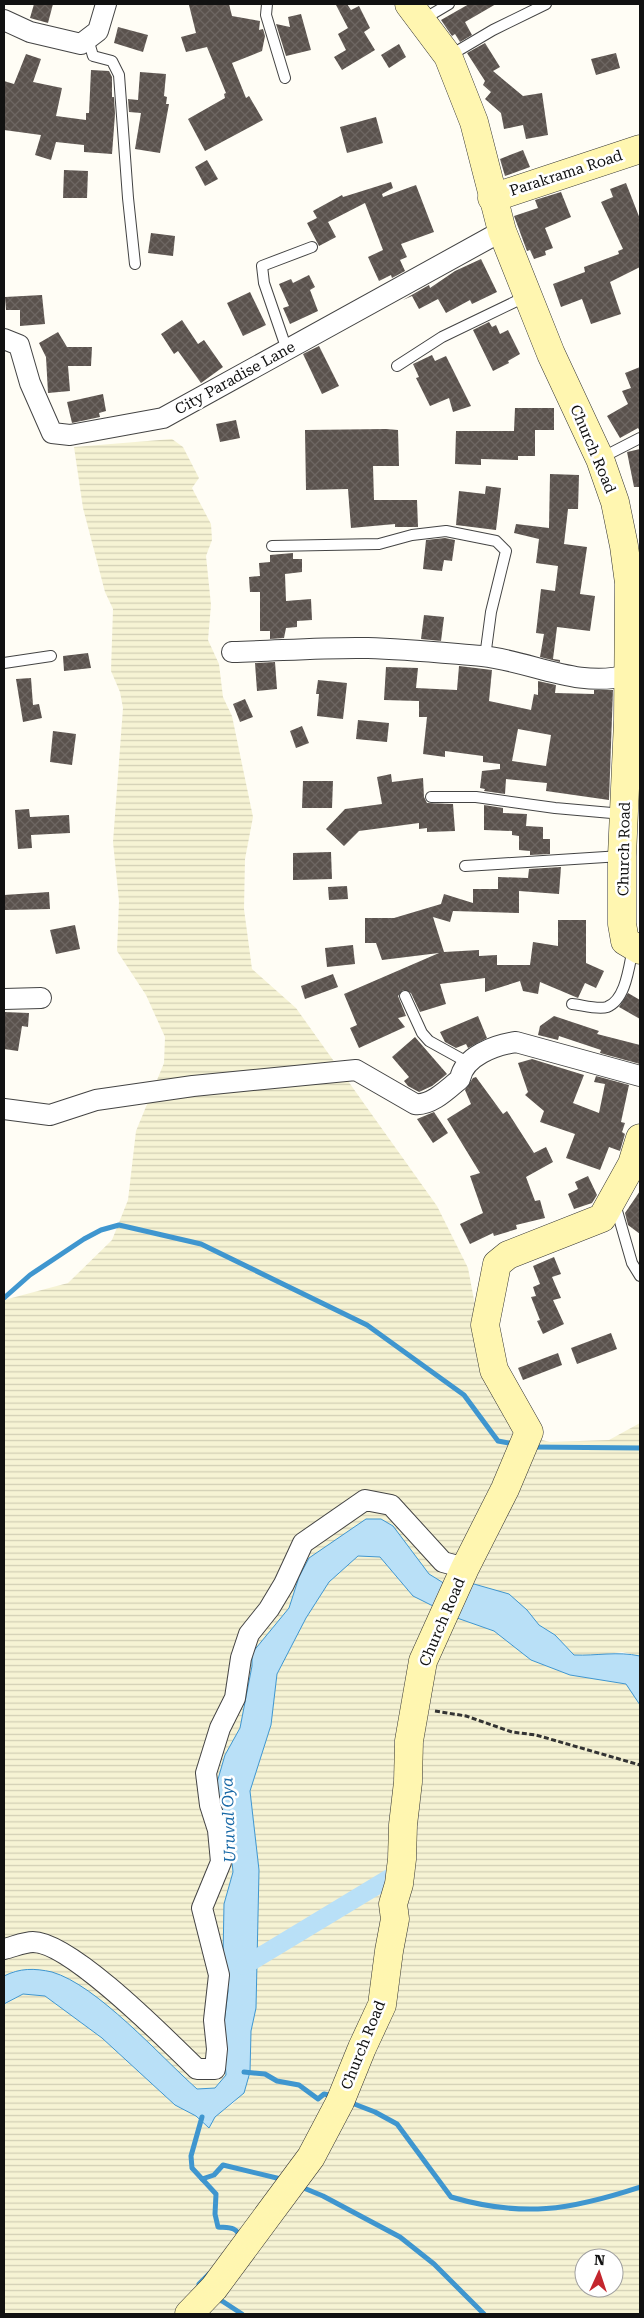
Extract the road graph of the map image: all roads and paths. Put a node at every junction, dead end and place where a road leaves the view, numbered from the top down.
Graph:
1 (106, 4) edge
2 (267, 4) edge
3 (449, 4) edge
4 (546, 4) edge
5 (415, 12) edge
6 (4, 20) edge
7 (88, 38) junction
8 (448, 56) junction
9 (285, 78) dead end
10 (640, 149) edge
11 (492, 198) junction
12 (502, 232) junction
13 (312, 247) dead end
14 (135, 264) dead end
15 (528, 295) junction
16 (4, 339) edge
17 (287, 350) junction
18 (397, 366) dead end
19 (640, 438) edge
20 (600, 459) junction
21 (272, 546) dead end
22 (635, 583) edge
23 (232, 652) dead end
24 (51, 656) dead end
25 (485, 657) junction
26 (4, 664) edge
27 (632, 682) edge
28 (431, 797) dead end
29 (627, 805) junction
30 (622, 856) junction
31 (465, 866) dead end
32 (637, 948) edge
33 (406, 996) dead end
34 (41, 998) dead end
35 (4, 999) edge
36 (572, 1004) dead end
37 (468, 1062) junction
38 (640, 1076) edge
39 (4, 1110) edge
40 (640, 1138) edge
41 (614, 1198) junction
42 (640, 1276) edge
43 (465, 1568) junction
44 (415, 1705) junction
45 (640, 1765) edge
46 (4, 1949) edge
47 (203, 2299) edge

1 - 7 street
2 - 9 lane
3 - 5 lane
4 - 8 lane
5 - 8 street, Church Road
6 - 7 street
7 - 14 lane
8 - 11 street, Church Road
10 - 11 street, Parakrama Road
11 - 12 street, Church Road
12 - 15 street, Church Road
12 - 17 street, City Paradise Lane
13 - 17 lane
15 - 18 lane
15 - 20 street, Church Road
16 - 17 street, City Paradise Lane
19 - 20 lane
20 - 22 street, Church Road
21 - 25 lane
22 - 27 street, Church Road
23 - 25 street
24 - 26 lane
25 - 27 street
27 - 29 street, Church Road
28 - 29 lane
29 - 30 street, Church Road
30 - 31 lane
30 - 32 street, Church Road
32 - 36 lane
33 - 37 lane
34 - 35 street
37 - 38 street
37 - 39 street
40 - 41 street, Church Road
41 - 42 lane
41 - 43 street, Church Road
43 - 44 street, Church Road
43 - 46 street
44 - 45 path
44 - 47 street, Church Road

